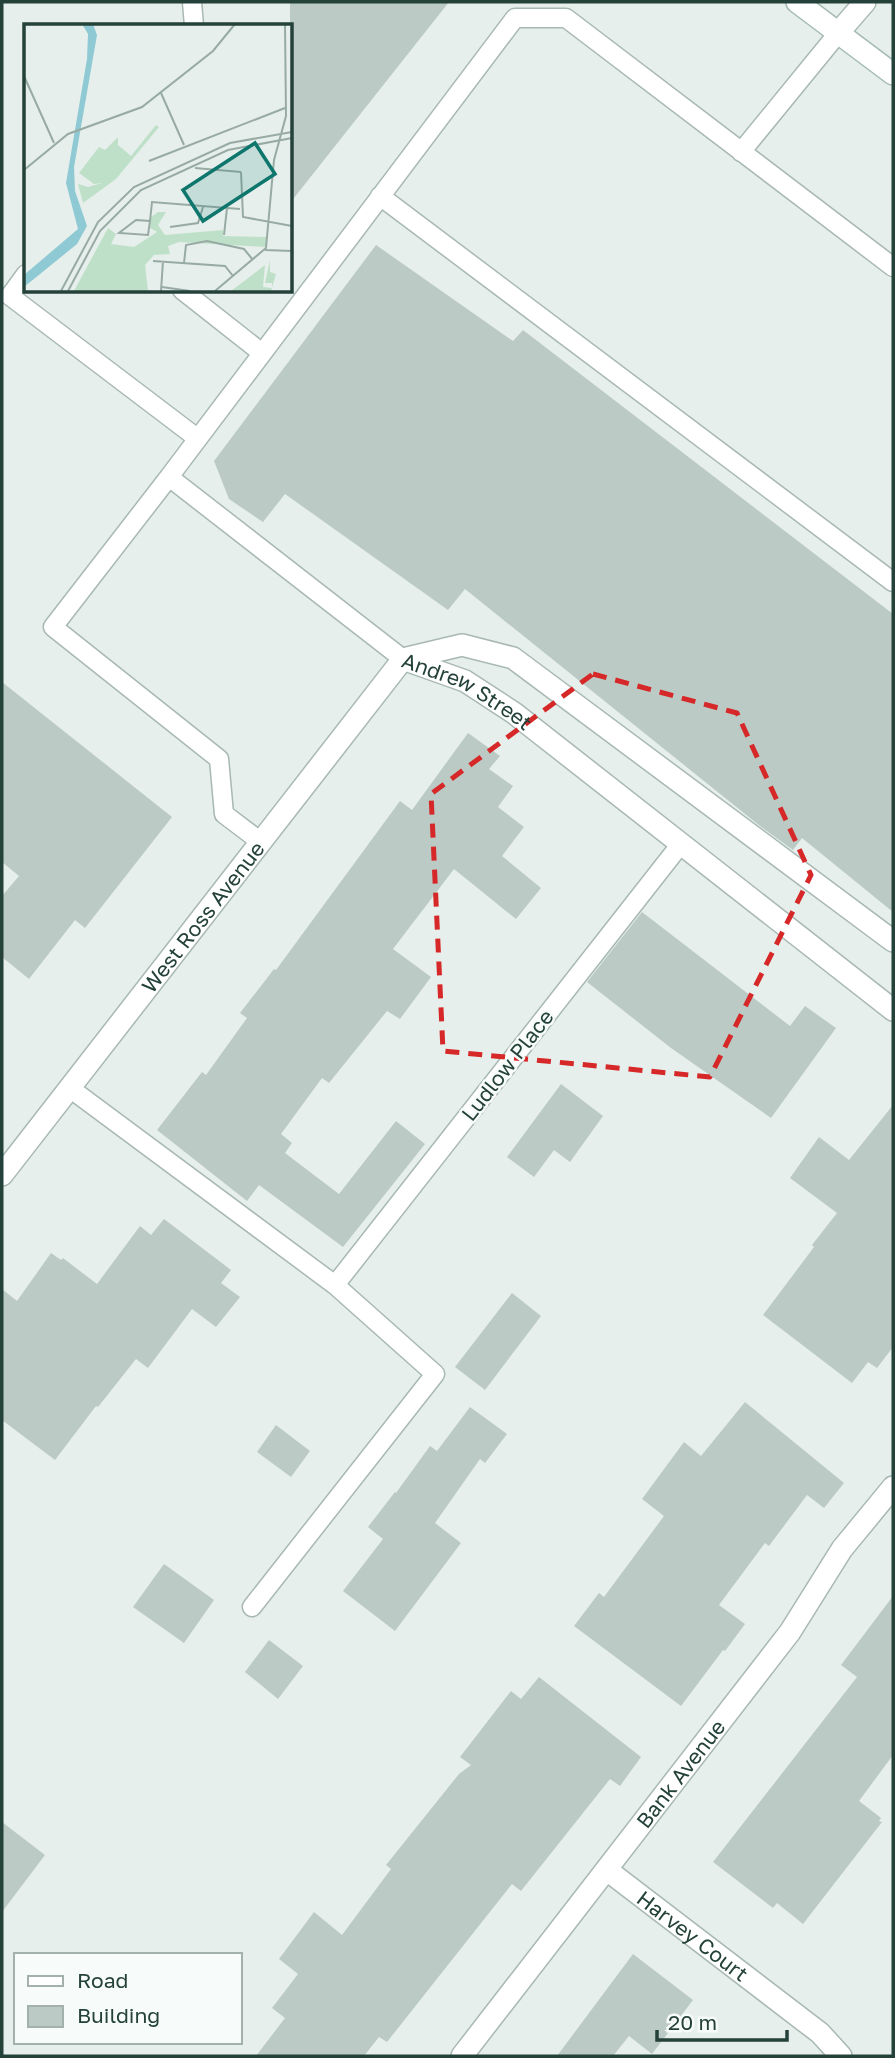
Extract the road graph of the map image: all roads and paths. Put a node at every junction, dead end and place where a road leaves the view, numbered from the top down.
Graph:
1 (192, 2) edge
2 (797, 2) edge
3 (866, 2) edge
4 (194, 24) edge
5 (839, 32) junction
6 (893, 74) edge
7 (741, 152) junction
8 (380, 196) junction
9 (893, 267) edge
10 (24, 277) edge
11 (185, 292) edge
12 (262, 353) junction
13 (197, 438) junction
14 (169, 477) junction
15 (893, 582) edge
16 (403, 659) junction
17 (261, 842) junction
18 (680, 845) junction
19 (893, 941) edge
20 (893, 1010) edge
21 (71, 1089) junction
22 (2, 1175) edge
23 (335, 1285) junction
24 (893, 1487) edge
25 (252, 1607) dead end
26 (607, 1870) junction
27 (462, 2056) edge
28 (841, 2056) edge

1 - 4 lane
2 - 5 street
3 - 5 street
5 - 6 street
5 - 7 lane
7 - 8 lane
7 - 9 lane
8 - 12 lane
8 - 15 lane
10 - 13 lane
11 - 12 lane
12 - 13 lane
13 - 14 lane
14 - 16 lane
14 - 17 lane
16 - 17 street, West Ross Avenue
16 - 18 street, Andrew Street
16 - 19 street, Andrew Street
17 - 21 street, West Ross Avenue
18 - 20 street, Andrew Street
18 - 23 lane, Ludlow Place
21 - 22 street, West Ross Avenue
21 - 23 lane
23 - 25 lane
24 - 26 street, Bank Avenue
26 - 27 street, Bank Avenue
26 - 28 street, Harvey Court

